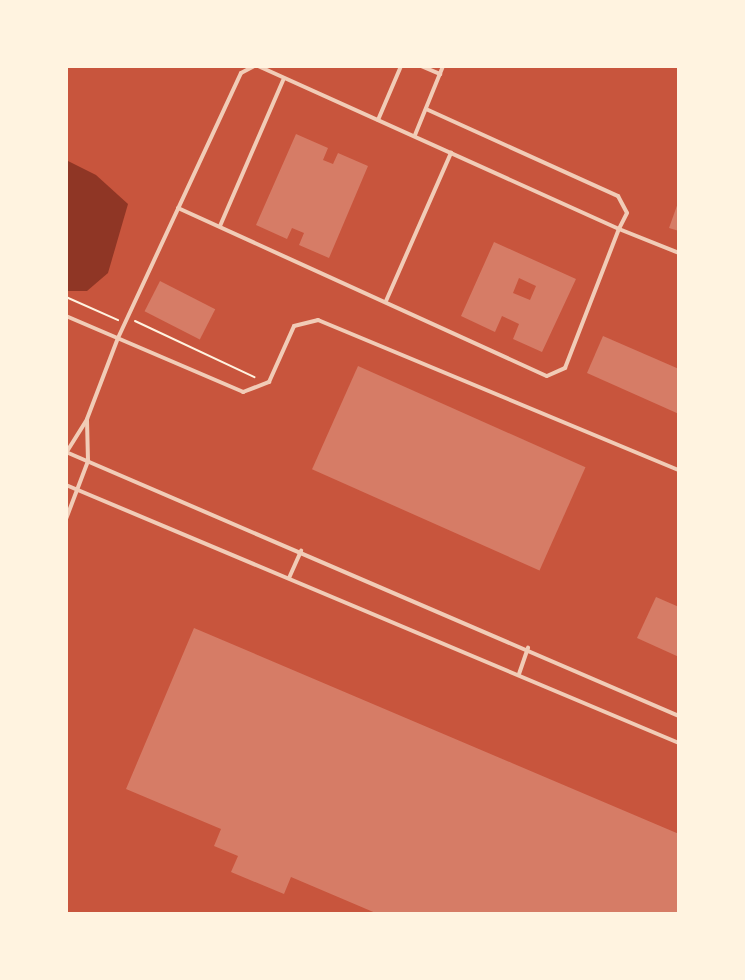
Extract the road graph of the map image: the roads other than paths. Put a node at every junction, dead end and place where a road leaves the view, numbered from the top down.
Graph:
1 (256, 66) edge
2 (401, 66) edge
3 (421, 66) edge
4 (443, 66) edge
5 (440, 74) junction
6 (284, 78) junction
7 (426, 109) junction
8 (378, 120) junction
9 (415, 135) junction
10 (451, 153) junction
11 (178, 207) junction
12 (220, 226) junction
13 (619, 229) junction
14 (679, 253) edge
15 (386, 301) junction
16 (66, 316) edge
17 (118, 338) junction
18 (87, 419) junction
19 (66, 453) edge
20 (88, 461) junction
21 (679, 470) edge
22 (66, 485) edge
23 (78, 490) junction
24 (66, 519) edge
25 (301, 551) junction
26 (289, 578) junction
27 (528, 648) junction
28 (519, 674) junction
29 (679, 716) edge
30 (679, 743) edge

1 - 6 lane
1 - 11 lane
2 - 8 lane
3 - 5 lane
4 - 5 lane
5 - 7 lane
6 - 8 lane
6 - 12 lane
7 - 9 lane
7 - 13 lane
8 - 9 lane
9 - 10 lane
10 - 13 lane
10 - 15 lane
11 - 12 lane
11 - 17 lane
12 - 15 lane
13 - 14 lane
13 - 15 lane
16 - 17 lane
17 - 18 lane
17 - 21 lane
18 - 19 lane
18 - 20 lane
19 - 20 lane
20 - 23 lane
20 - 25 lane
22 - 23 lane
23 - 24 lane
23 - 26 lane
25 - 26 lane
25 - 27 lane
26 - 28 lane
27 - 28 lane
27 - 29 lane
28 - 30 lane

